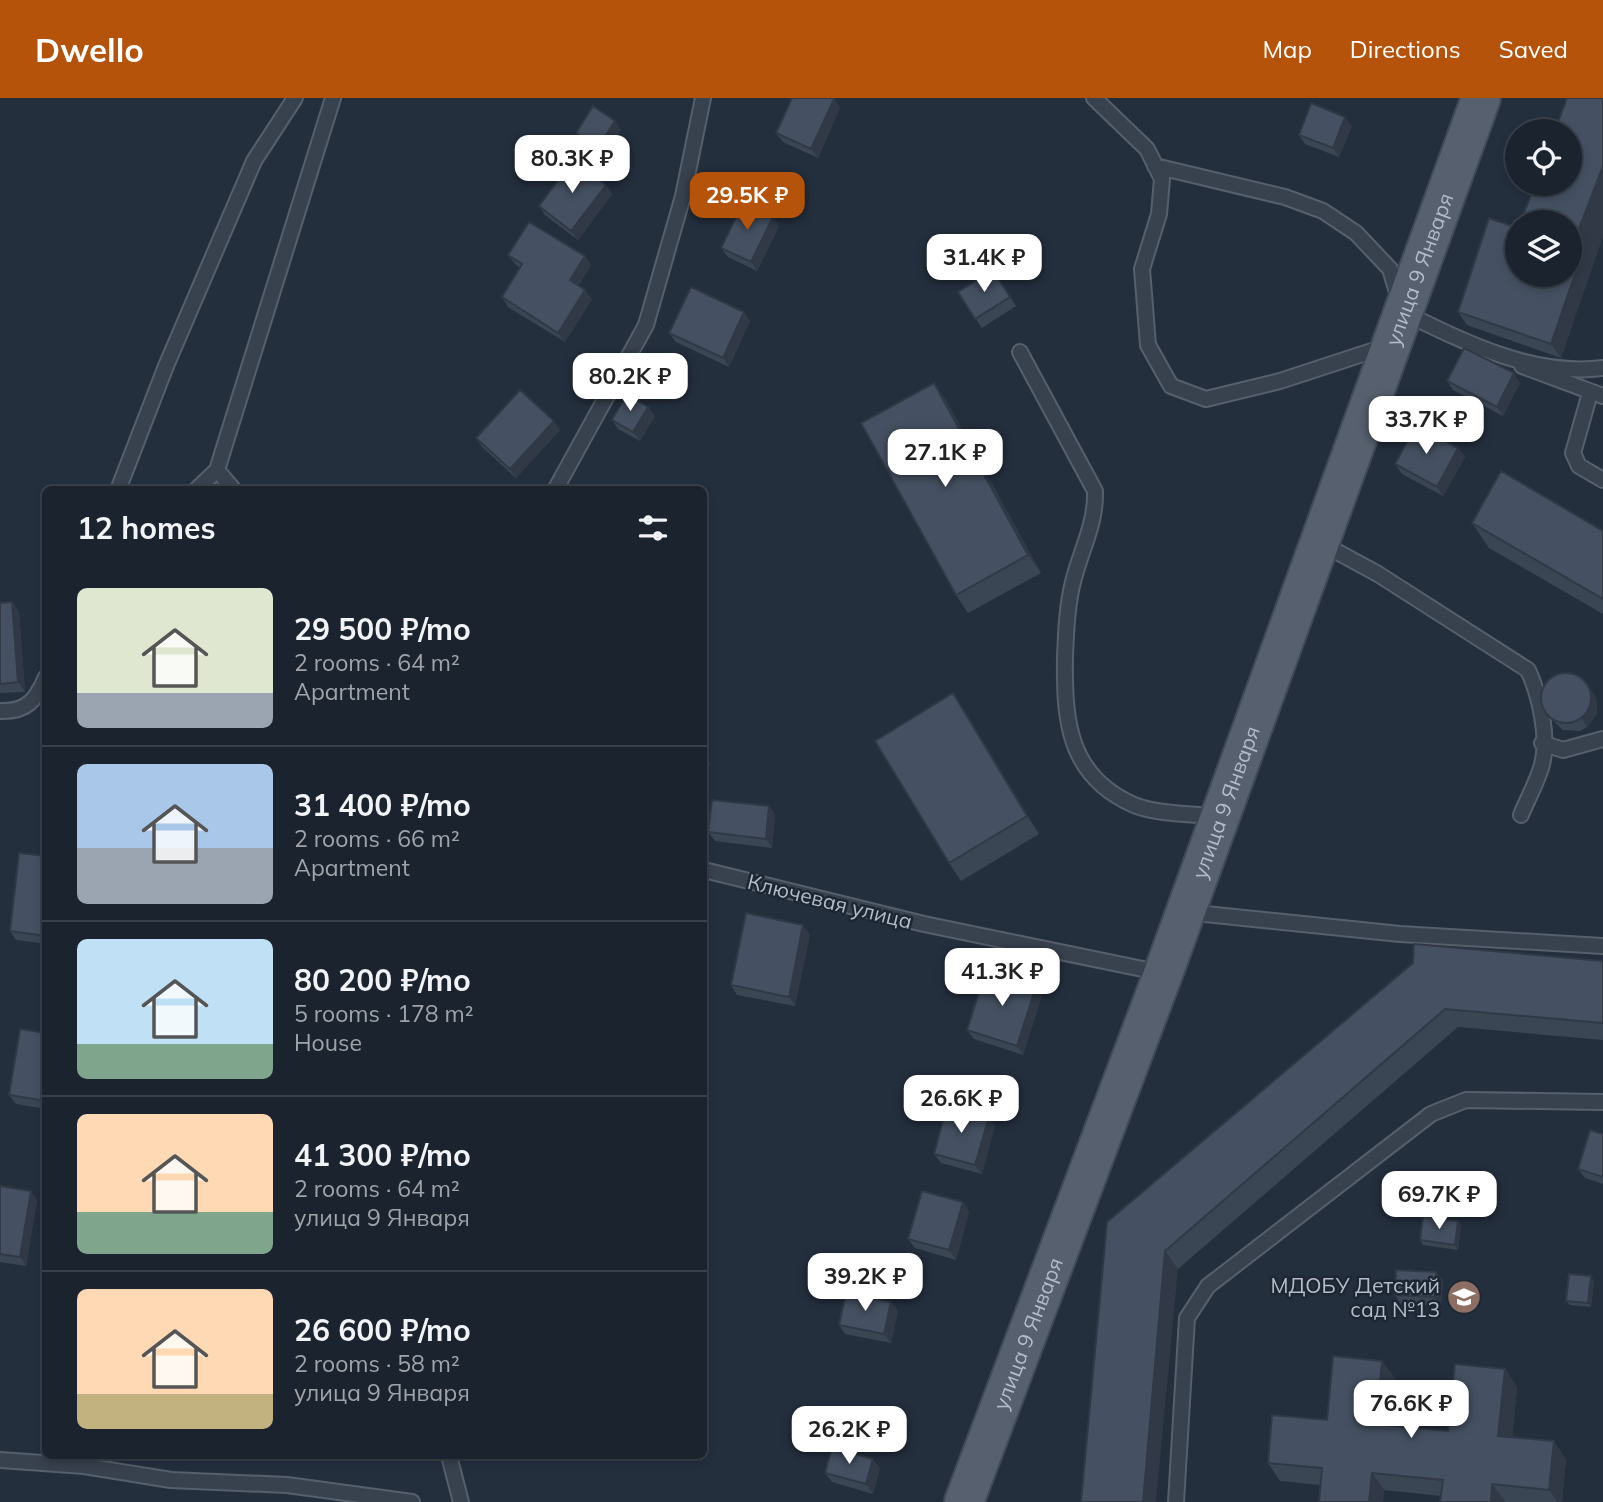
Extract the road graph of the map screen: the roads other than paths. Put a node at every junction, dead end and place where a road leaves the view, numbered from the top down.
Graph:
1 (295, 98) edge
2 (333, 98) edge
3 (704, 98) edge
4 (1094, 98) edge
5 (1481, 98) edge
6 (1156, 166) junction
7 (1397, 328) junction
8 (1485, 351) junction
9 (1020, 352) dead end
10 (1603, 368) edge
11 (1596, 394) edge
12 (217, 470) junction
13 (1603, 480) edge
14 (120, 486) edge
15 (200, 486) edge
16 (231, 486) edge
17 (557, 486) edge
18 (1320, 542) junction
19 (42, 686) edge
20 (0, 711) edge
21 (1603, 739) edge
22 (1542, 743) junction
23 (1521, 815) dead end
24 (1220, 817) junction
25 (707, 871) edge
26 (1185, 912) junction
27 (1603, 946) edge
28 (1163, 974) junction
29 (1603, 1102) edge
30 (450, 1459) edge
31 (0, 1460) edge
32 (84, 1461) edge
33 (412, 1502) edge
34 (461, 1502) edge
35 (964, 1502) edge
36 (1175, 1502) edge

1 - 14 lane
2 - 12 lane
3 - 17 lane
4 - 6 lane
5 - 7 main road, улица 9 Января
6 - 7 lane
6 - 7 lane
7 - 8 lane
7 - 18 main road, улица 9 Января
8 - 10 lane
8 - 11 lane
9 - 24 lane
11 - 13 lane
12 - 15 lane
12 - 16 lane
18 - 22 lane
18 - 24 main road, улица 9 Января
19 - 20 lane
21 - 22 lane
22 - 23 lane
24 - 26 main road, улица 9 Января
25 - 28 lane, Ключевая улица
26 - 27 lane
26 - 28 main road, улица 9 Января
28 - 35 main road, улица 9 Января
29 - 36 lane
30 - 34 lane
31 - 32 lane
32 - 33 lane

